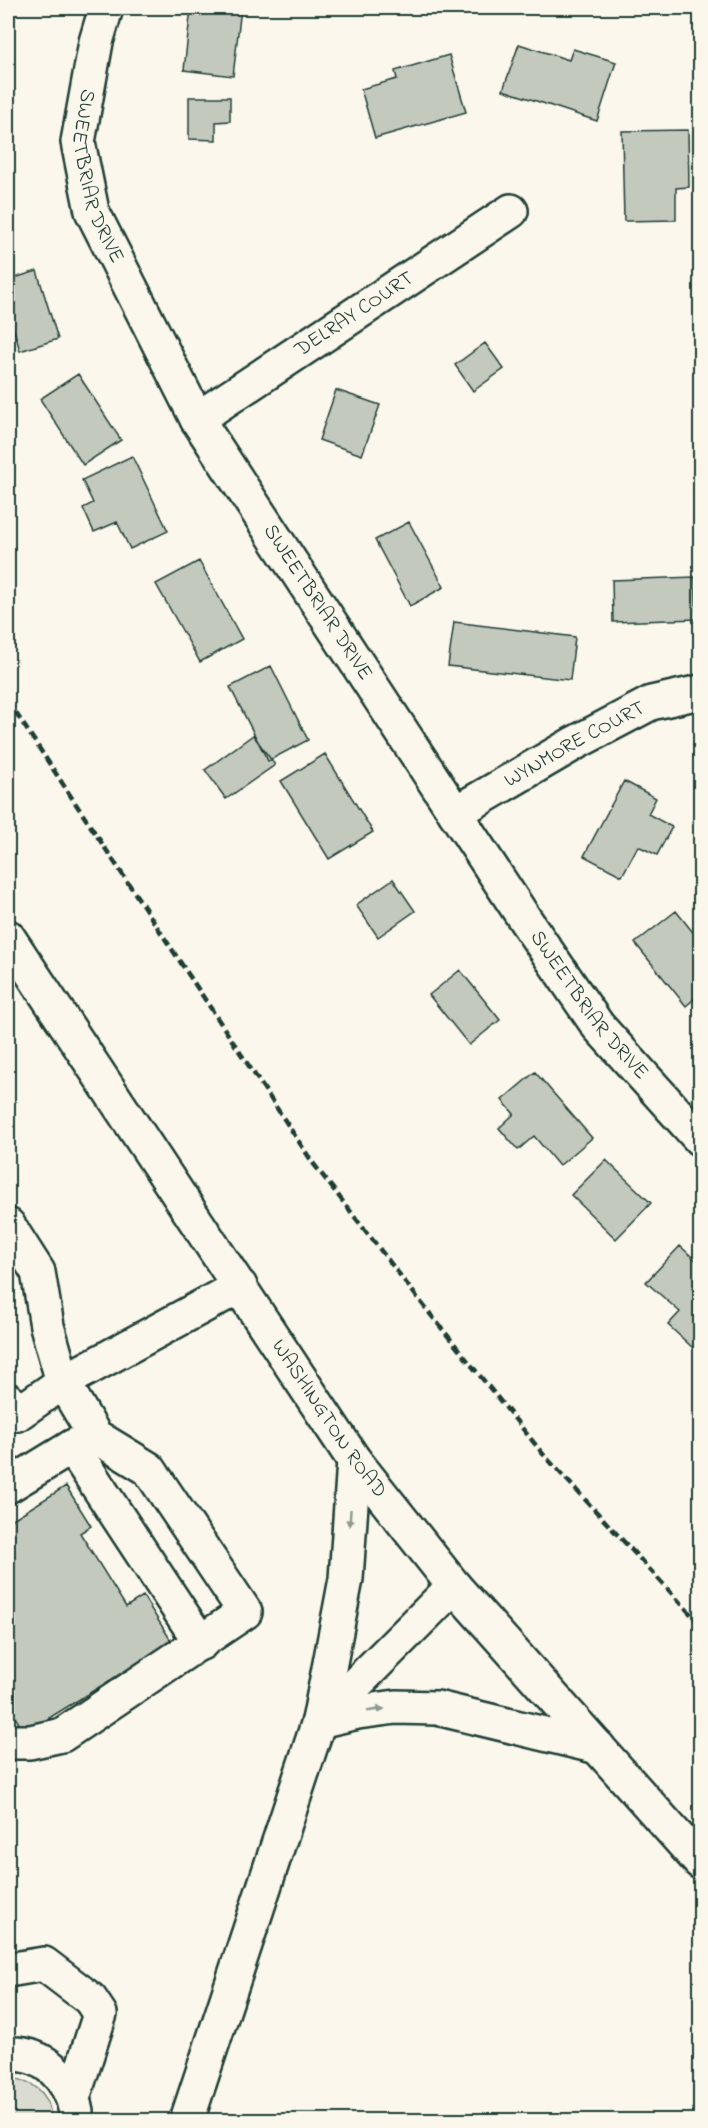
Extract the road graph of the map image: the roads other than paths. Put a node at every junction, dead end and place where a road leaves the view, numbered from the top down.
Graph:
1 (106, 8) edge
2 (511, 211) dead end
3 (197, 418) junction
4 (700, 692) edge
5 (455, 813) junction
6 (8, 937) edge
7 (700, 1139) edge
8 (8, 1225) edge
9 (240, 1286) junction
10 (63, 1382) junction
11 (8, 1400) edge
12 (84, 1442) junction
13 (354, 1460) junction
14 (8, 1486) edge
15 (454, 1586) junction
16 (201, 1642) junction
17 (319, 1721) junction
18 (8, 1742) edge
19 (598, 1747) junction
20 (700, 1862) edge
21 (8, 1970) edge
22 (8, 2054) edge
23 (75, 2109) edge
24 (187, 2121) edge

1 - 3 street, SWEETBRIAR DRIVE
2 - 3 street, DELRAY COURT
3 - 5 street, SWEETBRIAR DRIVE
4 - 5 street, WYNMORE COURT
5 - 7 street, SWEETBRIAR DRIVE
6 - 9 street, WASHINGTON ROAD
8 - 10 street
9 - 10 street
9 - 13 street, WASHINGTON ROAD
10 - 11 street
10 - 12 street
12 - 14 street
12 - 16 street
12 - 16 street
13 - 15 street, WASHINGTON ROAD
13 -> 17 street
15 - 17 street
15 - 19 street, WASHINGTON ROAD
16 - 18 street
17 -> 19 street
17 - 24 street
19 - 20 street, WASHINGTON ROAD
21 - 23 street
22 - 23 street

